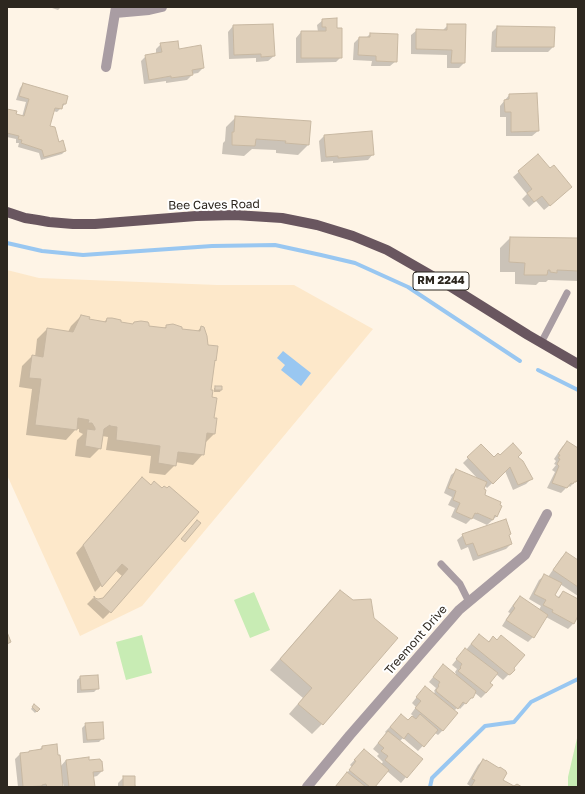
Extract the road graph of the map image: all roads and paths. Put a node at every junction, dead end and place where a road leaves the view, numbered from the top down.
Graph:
1 (162, 7) edge
2 (115, 10) edge
3 (106, 67) dead end
4 (7, 212) edge
5 (567, 293) dead end
6 (541, 343) junction
7 (578, 364) edge
8 (547, 514) dead end
9 (441, 564) dead end
10 (469, 602) junction
11 (307, 787) edge

1 - 2 street
2 - 3 street
4 - 6 main road, Bee Caves Road / RM 2244
5 - 6 lane
6 - 7 main road, Bee Caves Road / RM 2244
8 - 10 street, Treemont Drive
9 - 10 lane
10 - 11 street, Treemont Drive

